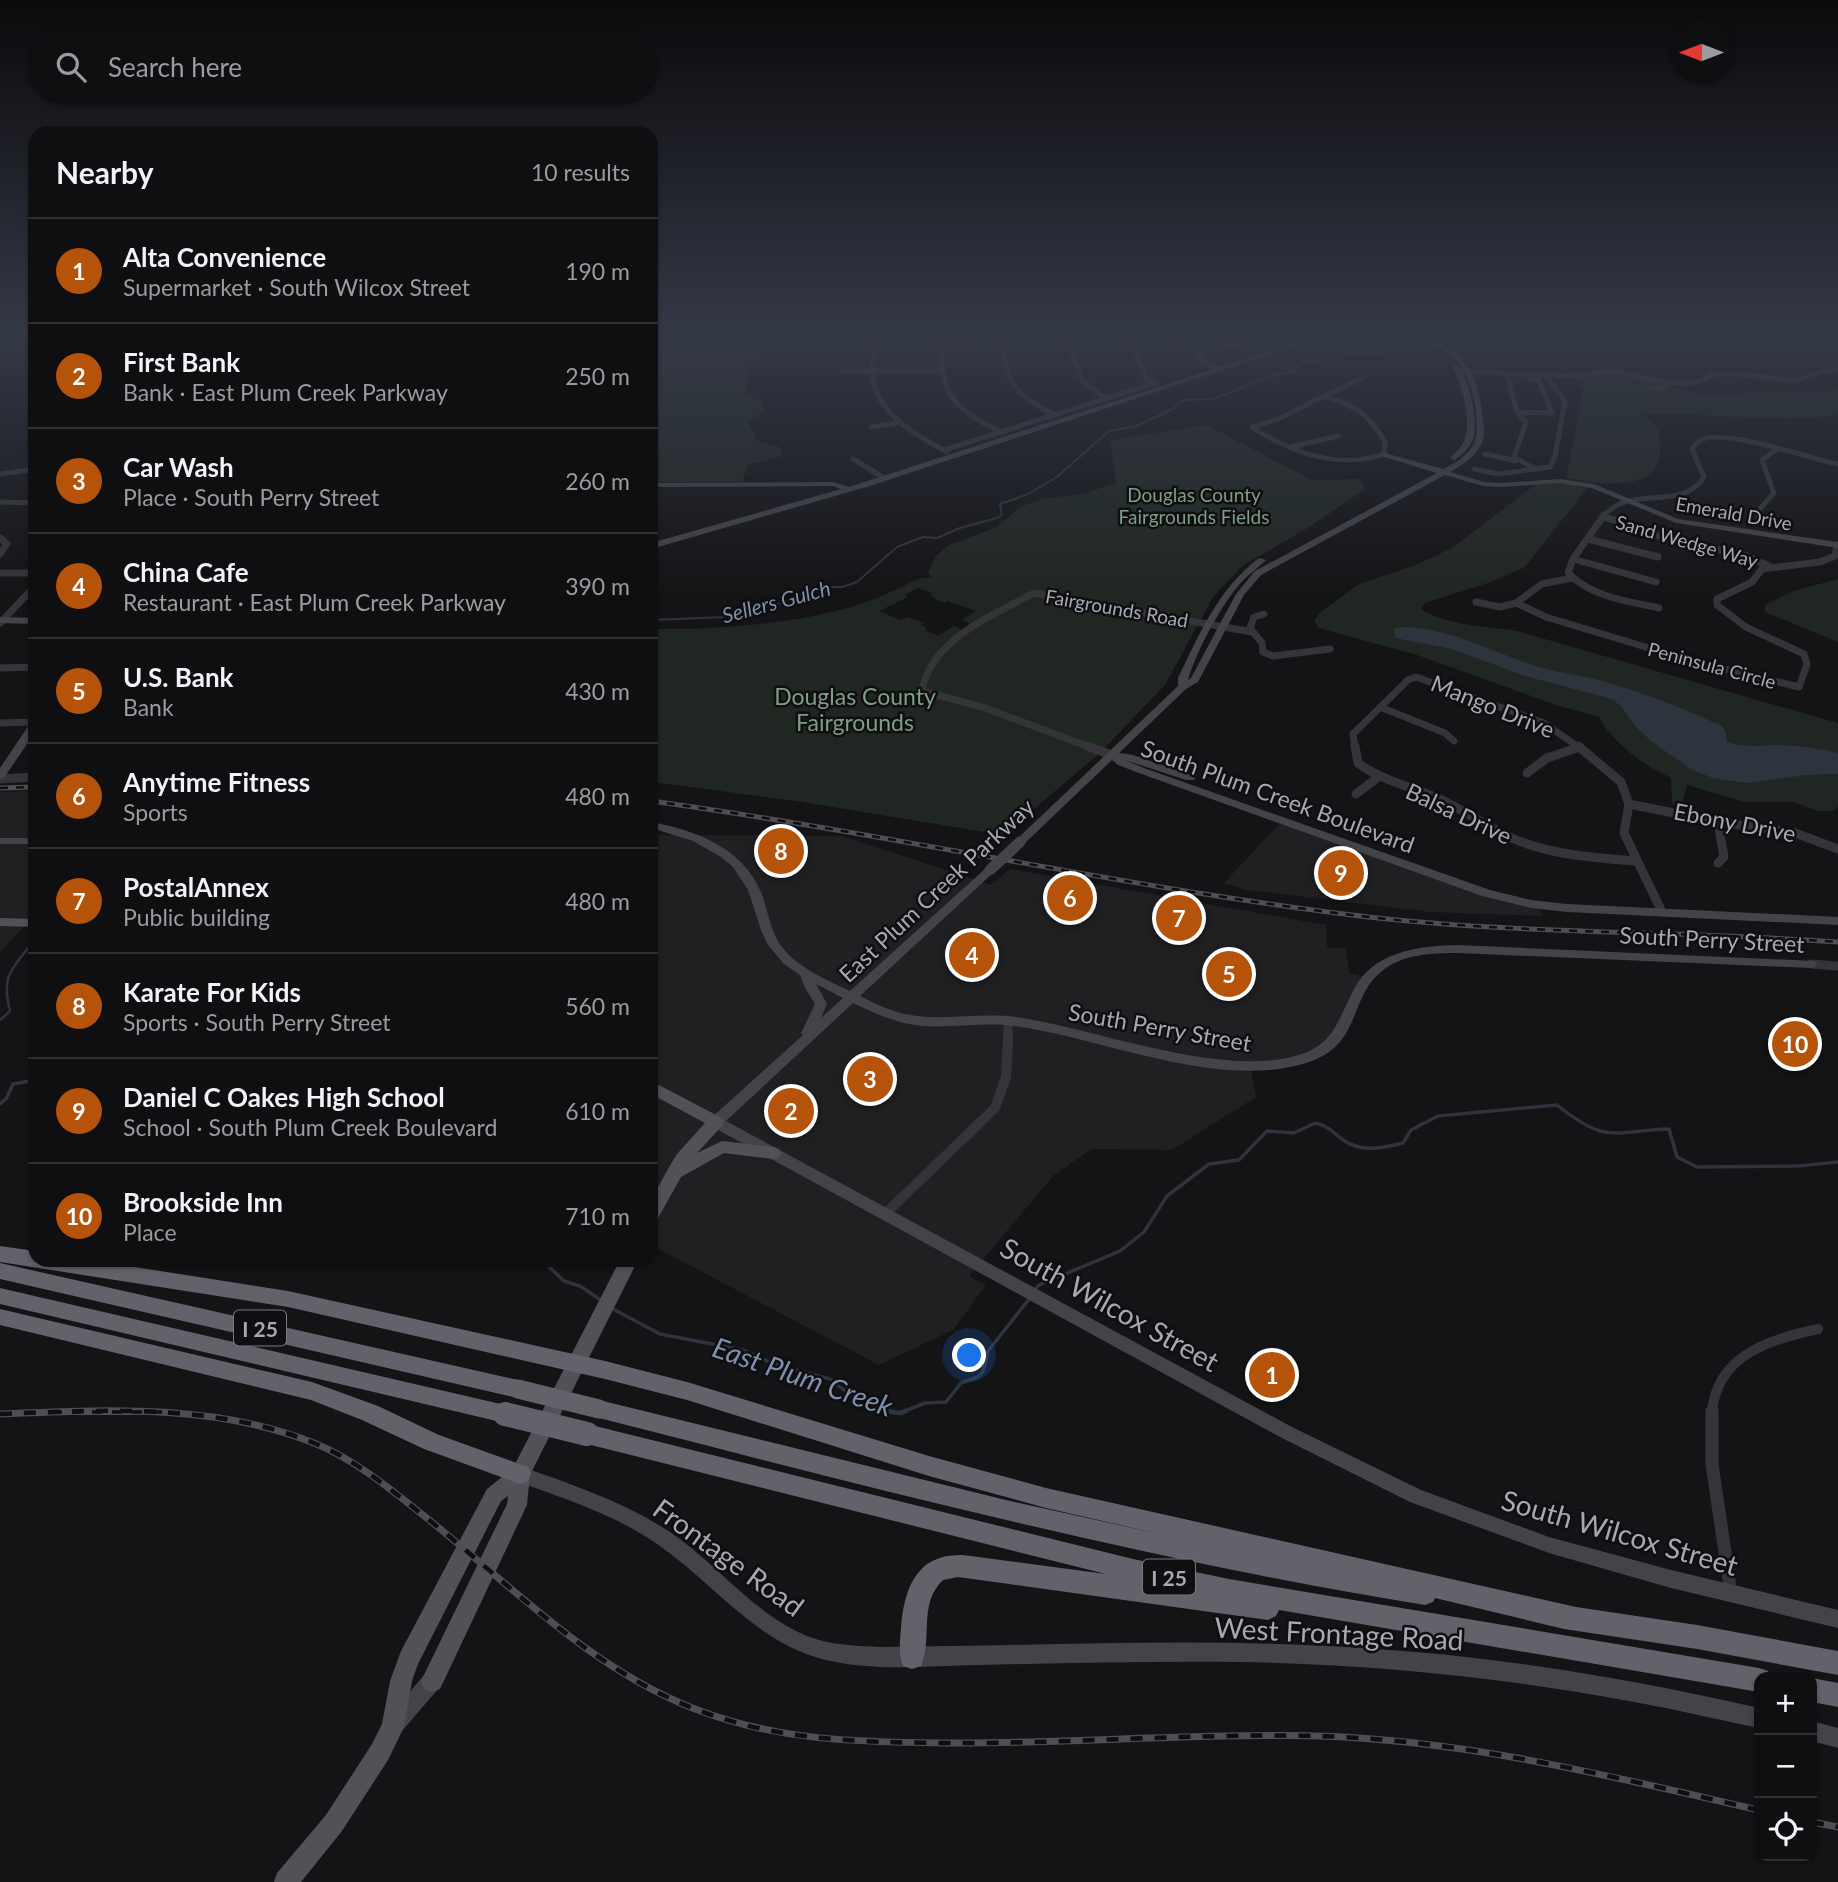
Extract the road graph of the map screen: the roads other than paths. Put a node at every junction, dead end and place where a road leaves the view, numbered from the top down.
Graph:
1 (983, 421) edge
2 (1038, 421) edge
3 (1063, 421) edge
4 (1272, 421) edge
5 (1372, 421) edge
6 (1478, 421) edge
7 (1524, 421) edge
8 (1561, 421) edge
9 (901, 422) joint
10 (872, 427) dead end
11 (1002, 433) junction
12 (1338, 436) dead end
13 (1290, 446) junction
14 (1777, 449) junction
15 (944, 450) junction
16 (1384, 454) junction
17 (1485, 454) dead end
18 (954, 456) junction
19 (853, 458) dead end
20 (1516, 461) junction
21 (1838, 464) edge
22 (1474, 469) dead end
23 (1536, 470) junction
24 (28, 471) edge
25 (1437, 472) junction
26 (1511, 473) junction
27 (0, 474) edge
28 (884, 478) junction
29 (1525, 483) junction
30 (658, 485) edge
31 (849, 489) junction
32 (1628, 500) junction
33 (0, 502) edge
34 (28, 503) edge
35 (1605, 517) junction
36 (1758, 517) dead end
37 (0, 538) edge
38 (1588, 539) junction
39 (658, 544) edge
40 (1837, 545) edge
41 (0, 554) edge
42 (1658, 557) dead end
43 (1573, 559) junction
44 (1769, 566) junction
45 (0, 573) edge
46 (28, 573) edge
47 (1572, 578) junction
48 (1656, 582) dead end
49 (28, 593) edge
50 (1476, 602) dead end
51 (1516, 603) junction
52 (1659, 608) dead end
53 (1265, 614) dead end
54 (1, 621) edge
55 (28, 621) edge
56 (1210, 625) junction
57 (1222, 628) junction
58 (1252, 632) junction
59 (1330, 649) dead end
60 (28, 667) edge
61 (0, 668) edge
62 (1416, 677) joint
63 (1183, 687) junction
64 (1380, 707) junction
65 (0, 723) edge
66 (28, 723) edge
67 (28, 734) edge
68 (1454, 741) dead end
69 (1580, 747) junction
70 (1114, 756) junction
71 (1527, 773) dead end
72 (28, 777) edge
73 (0, 778) edge
74 (1377, 778) junction
75 (1356, 794) dead end
76 (1629, 804) junction
77 (1718, 822) junction
78 (658, 829) edge
79 (674, 832) joint
80 (0, 841) edge
81 (28, 841) edge
82 (1020, 842) joint
83 (1838, 849) edge
84 (1636, 861) junction
85 (1718, 863) dead end
86 (1660, 908) junction
87 (1838, 912) edge
88 (1838, 921) edge
89 (0, 922) edge
90 (28, 923) edge
91 (1811, 964) joint
92 (1838, 967) edge
93 (806, 974) junction
94 (853, 996) junction
95 (1008, 1020) junction
96 (805, 1040) junction
97 (658, 1091) edge
98 (716, 1122) junction
99 (773, 1153) junction
100 (673, 1174) junction
101 (658, 1203) edge
102 (885, 1214) junction
103 (0, 1254) edge
104 (28, 1259) edge
105 (82, 1267) edge
106 (626, 1267) edge
107 (0, 1271) edge
108 (0, 1296) edge
109 (0, 1317) edge
110 (1818, 1329) dead end
111 (578, 1364) junction
112 (520, 1474) junction
113 (1731, 1594) junction
114 (1574, 1618) junction
115 (1838, 1619) edge
116 (912, 1657) junction
117 (1649, 1660) junction
118 (1838, 1663) edge
119 (1754, 1679) edge
120 (432, 1681) joint
121 (1817, 1691) edge
122 (1838, 1695) edge
123 (1754, 1717) edge
124 (393, 1727) junction
125 (1817, 1732) edge
126 (1838, 1738) edge
127 (285, 1882) edge

1 - 11 street
2 - 11 street
3 - 18 main road
4 - 13 street
5 - 16 street
6 - 25 main road, East Plum Creek Parkway
7 - 20 street
8 - 23 street
9 - 10 street
9 - 15 street
11 - 15 street
12 - 13 street
13 - 16 street
14 - 21 street
14 - 32 street
14 - 36 street
15 - 18 street
16 - 25 main road, Emerald Drive
17 - 20 street
18 - 28 main road
19 - 28 street
20 - 23 street
22 - 26 street
23 - 26 street
24 - 27 street
25 - 29 main road, Emerald Drive
25 - 56 main road, East Plum Creek Parkway
25 - 57 main road, East Plum Creek Parkway
26 - 29 street
28 - 31 main road
29 - 32 main road, Emerald Drive
30 - 31 main road
31 - 39 main road
32 - 35 street
32 - 40 main road, Emerald Drive
33 - 34 street
35 - 38 street
35 - 44 street, Sand Wedge Way
37 - 41 street
38 - 42 street
38 - 43 street
40 - 44 street
43 - 47 street
43 - 48 street
44 - 51 street, Peninsula Circle
45 - 46 street
47 - 51 street
47 - 52 street
49 - 54 street
50 - 51 street
53 - 58 street
54 - 55 main road
56 - 57 street, Fairgrounds Road
56 - 63 main road, East Plum Creek Parkway
56 - 70 street, Fairgrounds Road
57 - 58 street, Fairgrounds Road
57 - 63 main road, East Plum Creek Parkway
58 - 59 street
60 - 61 street
62 - 64 street, Balsa Drive
62 - 69 street, Mango Drive
63 - 70 main road, East Plum Creek Parkway
64 - 68 street
64 - 74 street, Balsa Drive
65 - 66 street
67 - 73 main road
69 - 71 street
69 - 76 street, Mango Drive
70 - 82 street, East Plum Creek Parkway
70 - 86 main road, South Plum Creek Boulevard
72 - 73 street
74 - 75 street
74 - 84 street, Balsa Drive
76 - 77 street, Ebony Drive
76 - 84 street
77 - 83 street, Ebony Drive
77 - 85 street
78 - 79 main road, South Perry Street
79 - 93 street, South Perry Street
80 - 81 main road
82 - 94 main road, East Plum Creek Parkway, bridge
84 - 86 street
86 - 87 street, South Plum Creek Boulevard
86 - 88 main road, South Plum Creek Boulevard
89 - 90 main road
91 - 92 street, South Perry Street
91 - 95 main road, South Perry Street
93 - 94 street, South Perry Street
93 - 96 main road
94 - 95 main road, South Perry Street
94 - 96 main road, East Plum Creek Parkway
95 - 102 street
96 - 98 main road, East Plum Creek Parkway
97 - 98 main road, South Wilcox Street
98 - 99 street, South Wilcox Street
98 - 100 main road
99 - 100 main road
99 - 102 street, South Wilcox Street
100 - 101 main road
102 - 113 main road, South Wilcox Street
103 - 104 highway
105 - 111 highway
106 - 111 main road
107 - 114 highway, I 25, bridge
108 - 117 highway, I 25, bridge
109 - 112 highway
110 - 113 street
111 - 112 main road
111 - 114 highway
112 - 116 main road, Frontage Road
112 - 120 main road
112 - 124 main road
113 - 115 main road, South Wilcox Street
114 - 118 highway, I 25
116 - 117 highway
116 - 123 main road, West Frontage Road
117 - 119 highway, I 25
120 - 124 main road
121 - 122 highway
124 - 127 main road
125 - 126 main road

